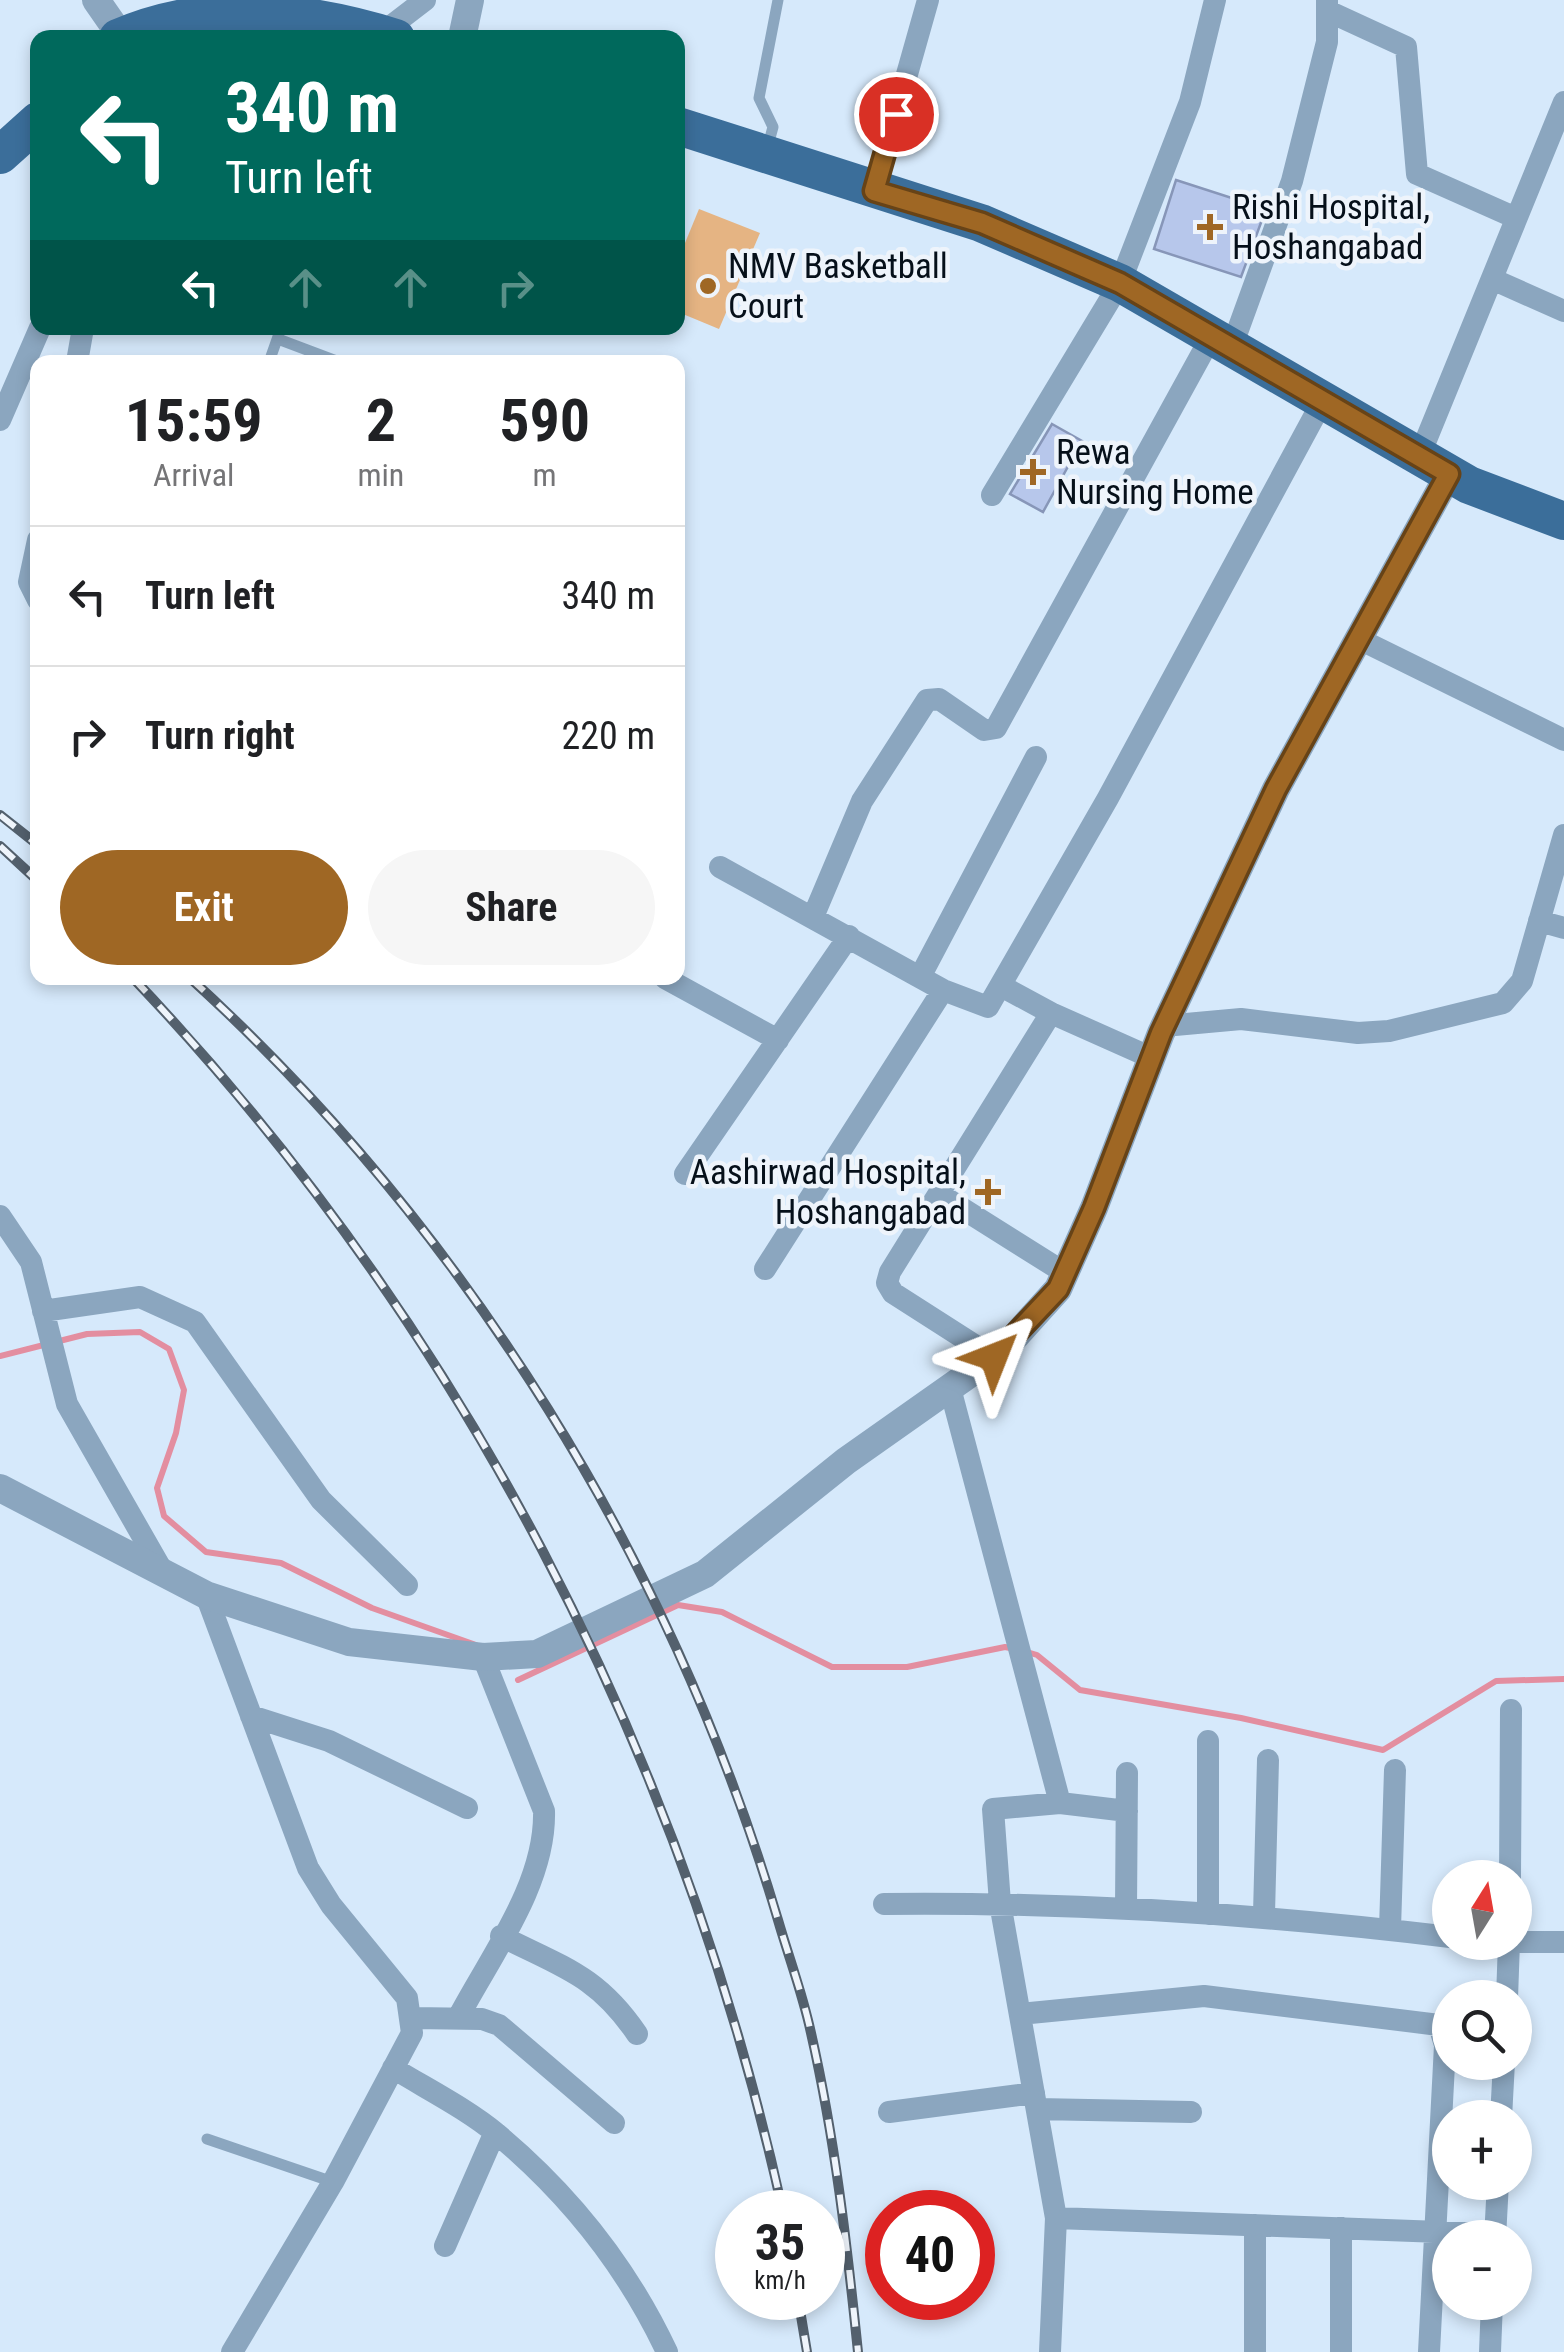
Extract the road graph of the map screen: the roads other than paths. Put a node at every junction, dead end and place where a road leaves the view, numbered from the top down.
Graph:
1 (96, 0) edge
2 (425, 0) edge
3 (470, 0) edge
4 (778, 0) edge
5 (928, 0) edge
6 (1215, 0) edge
7 (1328, 6) edge
8 (115, 30) edge
9 (128, 30) edge
10 (363, 30) edge
11 (381, 30) edge
12 (464, 30) edge
13 (1564, 102) edge
14 (30, 128) edge
15 (685, 128) edge
16 (0, 155) edge
17 (765, 156) junction
18 (874, 191) junction
19 (1516, 218) junction
20 (1492, 278) junction
21 (1120, 283) junction
22 (1564, 310) edge
23 (37, 335) edge
24 (283, 335) edge
25 (1221, 343) junction
26 (325, 355) edge
27 (1322, 402) junction
28 (0, 420) edge
29 (1434, 466) junction
30 (992, 494) dead end
31 (1564, 521) edge
32 (1359, 639) junction
33 (1564, 740) edge
34 (1036, 758) dead end
35 (1564, 835) edge
36 (720, 867) dead end
37 (813, 917) junction
38 (1539, 921) junction
39 (1564, 928) edge
40 (849, 936) junction
41 (920, 976) junction
42 (678, 985) edge
43 (1003, 987) junction
44 (944, 990) junction
45 (1051, 1013) junction
46 (1164, 1026) junction
47 (778, 1040) junction
48 (1152, 1058) junction
49 (685, 1174) dead end
50 (941, 1195) junction
51 (0, 1216) edge
52 (766, 1269) dead end
53 (1065, 1273) junction
54 (45, 1319) junction
55 (994, 1357) junction
56 (950, 1388) junction
57 (0, 1488) edge
58 (163, 1572) junction
59 (406, 1585) dead end
60 (206, 1594) junction
61 (482, 1657) junction
62 (1511, 1710) dead end
63 (251, 1716) junction
64 (1208, 1742) dead end
65 (1268, 1760) dead end
66 (1395, 1770) dead end
67 (1128, 1773) dead end
68 (1060, 1803) junction
69 (467, 1808) dead end
70 (1127, 1810) junction
71 (1510, 1860) edge
72 (1000, 1902) junction
73 (884, 1904) dead end
74 (1126, 1909) junction
75 (1208, 1914) junction
76 (1264, 1914) junction
77 (1390, 1929) junction
78 (1432, 1935) edge
79 (501, 1936) junction
80 (1564, 1942) edge
81 (1532, 1943) edge
82 (1020, 2014) junction
83 (413, 2018) junction
84 (458, 2018) junction
85 (638, 2034) dead end
86 (393, 2068) junction
87 (1035, 2101) junction
88 (889, 2112) dead end
89 (1191, 2112) dead end
90 (614, 2123) dead end
91 (495, 2132) junction
92 (207, 2139) dead end
93 (333, 2182) junction
94 (1056, 2218) junction
95 (1435, 2220) edge
96 (1255, 2225) junction
97 (1341, 2228) junction
98 (1432, 2231) edge
99 (445, 2246) dead end
100 (1432, 2279) edge
101 (1491, 2320) edge
102 (232, 2352) edge
103 (667, 2352) edge
104 (1050, 2352) edge
105 (1255, 2352) edge
106 (1340, 2352) edge
107 (1429, 2352) edge
108 (1490, 2352) edge

1 - 8 street
2 - 11 street
3 - 12 street
4 - 17 lane
5 - 18 street
6 - 21 street
7 - 19 street
7 - 25 street
9 - 10 main road
13 - 19 street
14 - 16 main road
15 - 17 main road
17 - 18 main road
18 - 21 main road
19 - 20 street
20 - 22 street
20 - 29 street
21 - 25 main road
21 - 30 street
23 - 28 street
24 - 26 lane
25 - 27 main road
25 - 37 street
27 - 29 main road
27 - 43 street
29 - 31 main road
29 - 32 street
32 - 33 street
32 - 46 street
34 - 41 street
35 - 38 street
36 - 37 street
37 - 40 street
38 - 39 street
38 - 46 street
40 - 41 street
40 - 47 street
41 - 44 street
42 - 47 street
43 - 44 street
43 - 45 street
44 - 52 street
45 - 48 street
45 - 50 street
46 - 48 street
47 - 49 street
48 - 53 street
50 - 53 street
50 - 55 street
51 - 54 street
53 - 55 street
54 - 58 street
54 - 59 street
55 - 56 street
56 - 61 street
56 - 68 street
57 - 58 street
58 - 60 street
60 - 61 street
60 - 63 street
61 - 79 street
62 - 71 street
63 - 69 street
63 - 83 street
64 - 75 street
65 - 76 street
66 - 77 street
67 - 70 street
68 - 70 street
68 - 72 street
70 - 74 street
72 - 73 street
72 - 74 street
72 - 82 street
74 - 75 street
75 - 76 street
76 - 77 street
77 - 78 street
79 - 84 street
79 - 85 street
80 - 81 street
82 - 87 street
82 - 95 street
83 - 84 street
83 - 86 street
84 - 90 street
86 - 91 street
86 - 93 street
87 - 88 street
87 - 89 street
87 - 94 street
91 - 99 street
91 - 103 street
92 - 93 lane
93 - 102 street
94 - 96 street
94 - 104 street
96 - 97 street
96 - 105 street
97 - 98 street
97 - 106 street
100 - 107 street
101 - 108 street

